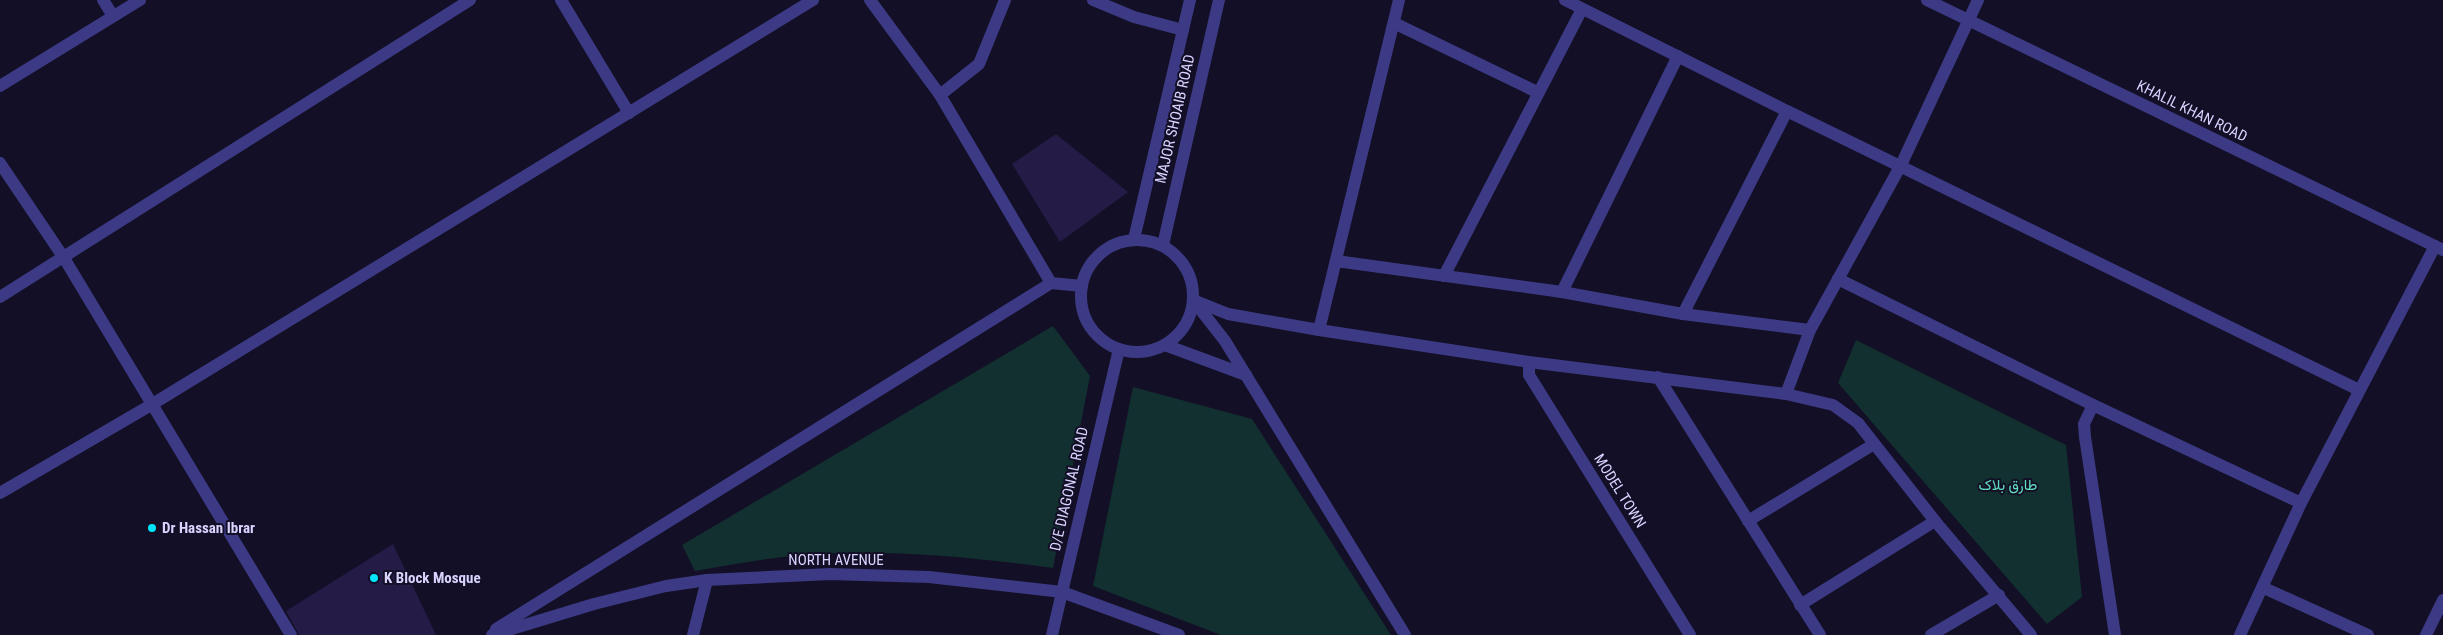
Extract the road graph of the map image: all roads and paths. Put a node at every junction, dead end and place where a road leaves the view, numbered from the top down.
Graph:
1 (103, 0) edge
2 (140, 0) edge
3 (470, 0) edge
4 (561, 0) edge
5 (813, 0) edge
6 (870, 0) edge
7 (1005, 0) edge
8 (1093, 0) edge
9 (1190, 0) edge
10 (1218, 0) edge
11 (1399, 0) edge
12 (1565, 0) edge
13 (1927, 0) edge
14 (1978, 0) edge
15 (1582, 9) junction
16 (113, 16) junction
17 (1967, 21) junction
18 (1394, 23) junction
19 (1183, 30) junction
20 (1678, 56) junction
21 (0, 86) edge
22 (1537, 92) junction
23 (940, 95) junction
24 (1787, 111) junction
25 (629, 113) junction
26 (0, 163) edge
27 (1901, 165) junction
28 (1134, 239) junction
29 (1163, 246) junction
30 (2439, 248) edge
31 (64, 258) junction
32 (1336, 261) junction
33 (1444, 276) junction
34 (1838, 279) junction
35 (1051, 282) junction
36 (1082, 286) junction
37 (1562, 292) junction
38 (0, 297) edge
39 (1193, 300) junction
40 (1683, 314) junction
41 (1319, 330) junction
42 (1810, 330) junction
43 (1165, 345) junction
44 (1119, 350) junction
45 (1529, 362) junction
46 (1246, 375) junction
47 (1658, 378) junction
48 (2359, 390) junction
49 (1786, 394) junction
50 (151, 405) junction
51 (2093, 405) junction
52 (1874, 444) junction
53 (0, 493) edge
54 (2301, 503) junction
55 (1748, 521) junction
56 (1935, 521) junction
57 (707, 580) junction
58 (2264, 588) junction
59 (1062, 592) junction
60 (1999, 595) junction
61 (2443, 600) edge
62 (1800, 605) junction
63 (290, 635) edge
64 (488, 635) edge
65 (492, 635) edge
66 (693, 635) edge
67 (1052, 635) edge
68 (1179, 635) edge
69 (1405, 635) edge
70 (1690, 635) edge
71 (1820, 635) edge
72 (1931, 635) edge
73 (2030, 635) edge
74 (2115, 635) edge
75 (2240, 635) edge
76 (2368, 635) edge
77 (2426, 635) edge

1 - 16 street
2 - 16 street
3 - 31 street
4 - 25 street
5 - 25 street
6 - 23 street
7 - 23 street
8 - 19 street
9 - 19 street, MAJOR SHOAIB ROAD
10 - 29 street, MAJOR SHOAIB ROAD
11 - 18 street
12 - 15 street
13 - 17 street, KHALIL KHAN ROAD
14 - 17 street
15 - 20 street
15 - 22 street
16 - 21 street
17 - 27 street
17 - 30 street, KHALIL KHAN ROAD
18 - 22 street
18 - 32 street
19 - 28 street, MAJOR SHOAIB ROAD
20 - 24 street
20 - 37 street
22 - 33 street
23 - 35 street
24 - 27 street
24 - 40 street
25 - 50 street
26 - 31 street
27 - 34 street
27 - 48 street
28 - 29 street
28 - 36 street
29 - 39 street
30 - 48 street
31 - 38 street
31 - 50 street
32 - 33 street
32 - 41 street
33 - 37 street
34 - 42 street
34 - 51 street
35 - 36 street
35 - 64 street
36 - 44 street
37 - 40 street
39 - 41 street
39 - 43 street
39 - 46 street
40 - 42 street
41 - 45 street
42 - 49 street
43 - 44 street
43 - 46 street
44 - 59 street, D/E DIAGONAL ROAD
45 - 47 street
45 - 70 street, MODEL TOWN
46 - 69 street
47 - 49 street
47 - 55 street
48 - 54 street
49 - 52 street
50 - 53 street
50 - 63 street
51 - 54 street
51 - 74 street
52 - 55 street
52 - 56 street
54 - 58 street
55 - 62 street
56 - 60 street
56 - 62 street
57 - 59 street, NORTH AVENUE
57 - 65 street, NORTH AVENUE
57 - 66 street
58 - 75 street
58 - 76 street
59 - 67 street, D/E DIAGONAL ROAD
59 - 68 street, NORTH AVENUE
60 - 72 street
60 - 73 street
61 - 77 street
62 - 71 street

